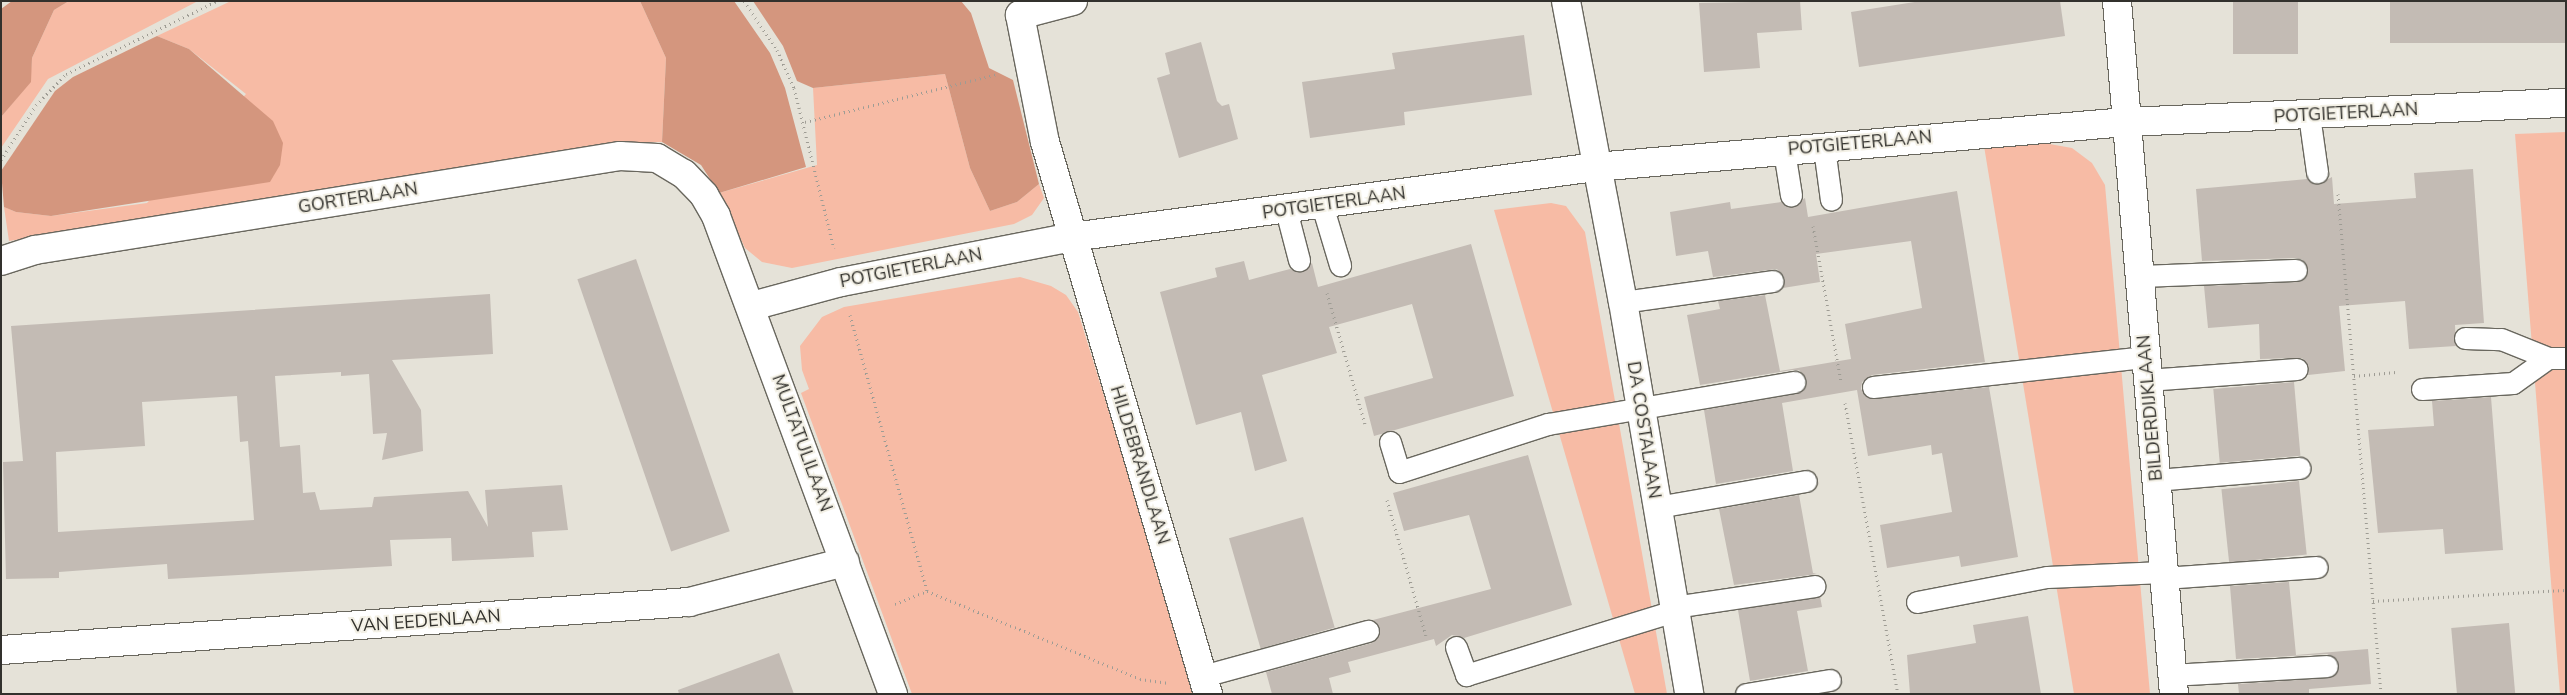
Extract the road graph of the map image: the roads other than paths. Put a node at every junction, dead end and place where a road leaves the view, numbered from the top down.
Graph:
1 (1072, 1) edge
2 (1566, 1) edge
3 (2117, 1) edge
4 (2566, 103) edge
5 (2309, 115) junction
6 (2126, 122) junction
7 (1824, 148) junction
8 (1784, 151) junction
9 (1595, 167) junction
10 (2317, 172) dead end
11 (704, 195) joint
12 (1791, 195) dead end
13 (1831, 200) dead end
14 (1322, 205) junction
15 (1286, 210) junction
16 (1072, 237) junction
17 (1299, 260) dead end
18 (1, 261) edge
19 (1340, 266) dead end
20 (2296, 270) dead end
21 (2139, 276) junction
22 (1773, 280) dead end
23 (1623, 302) junction
24 (752, 306) junction
25 (2465, 338) dead end
26 (2557, 358) edge
27 (2146, 369) junction
28 (2297, 369) dead end
29 (1794, 382) dead end
30 (1873, 387) dead end
31 (2422, 389) dead end
32 (1640, 406) junction
33 (1390, 442) dead end
34 (2299, 468) dead end
35 (2156, 480) junction
36 (1806, 481) dead end
37 (1657, 507) junction
38 (845, 562) junction
39 (2317, 566) dead end
40 (2164, 575) junction
41 (1814, 586) dead end
42 (1917, 602) dead end
43 (1674, 609) junction
44 (1368, 631) dead end
45 (1456, 648) dead end
46 (1, 650) edge
47 (2327, 666) dead end
48 (1830, 680) dead end
49 (2173, 685) edge
50 (1206, 686) edge
51 (892, 694) edge
52 (1689, 694) edge
53 (1746, 694) edge

1 - 16 street
2 - 9 street
3 - 6 street
4 - 5 street, POTGIETERLAAN
5 - 6 street, POTGIETERLAAN
5 - 10 lane
6 - 7 street, POTGIETERLAAN
6 - 21 street, BILDERDIJKLAAN
7 - 8 street, POTGIETERLAAN
7 - 13 lane
8 - 9 street, POTGIETERLAAN
8 - 12 lane
9 - 14 street, POTGIETERLAAN
9 - 23 street, DA COSTALAAN
11 - 18 street, GORTERLAAN
11 - 24 street, MULTATULILAAN
14 - 15 street, POTGIETERLAAN
14 - 19 lane
15 - 16 street, POTGIETERLAAN
15 - 17 lane
16 - 24 street, POTGIETERLAAN
16 - 50 street, HILDEBRANDLAAN
20 - 21 lane
21 - 27 street, BILDERDIJKLAAN
22 - 23 lane
23 - 32 street, DA COSTALAAN
24 - 38 street, MULTATULILAAN
25 - 26 lane
26 - 31 lane
27 - 28 lane
27 - 30 lane
27 - 35 street, BILDERDIJKLAAN
29 - 32 lane
32 - 33 lane
32 - 37 street, DA COSTALAAN
34 - 35 lane
35 - 40 street, BILDERDIJKLAAN
36 - 37 lane
37 - 43 street, DA COSTALAAN
38 - 46 street, VAN EEDENLAAN
38 - 51 street, MULTATULILAAN
39 - 40 lane
40 - 42 lane
40 - 49 street, BILDERDIJKLAAN
41 - 43 lane
43 - 45 lane
43 - 52 street, DA COSTALAAN
44 - 50 lane
47 - 49 lane
48 - 53 lane

